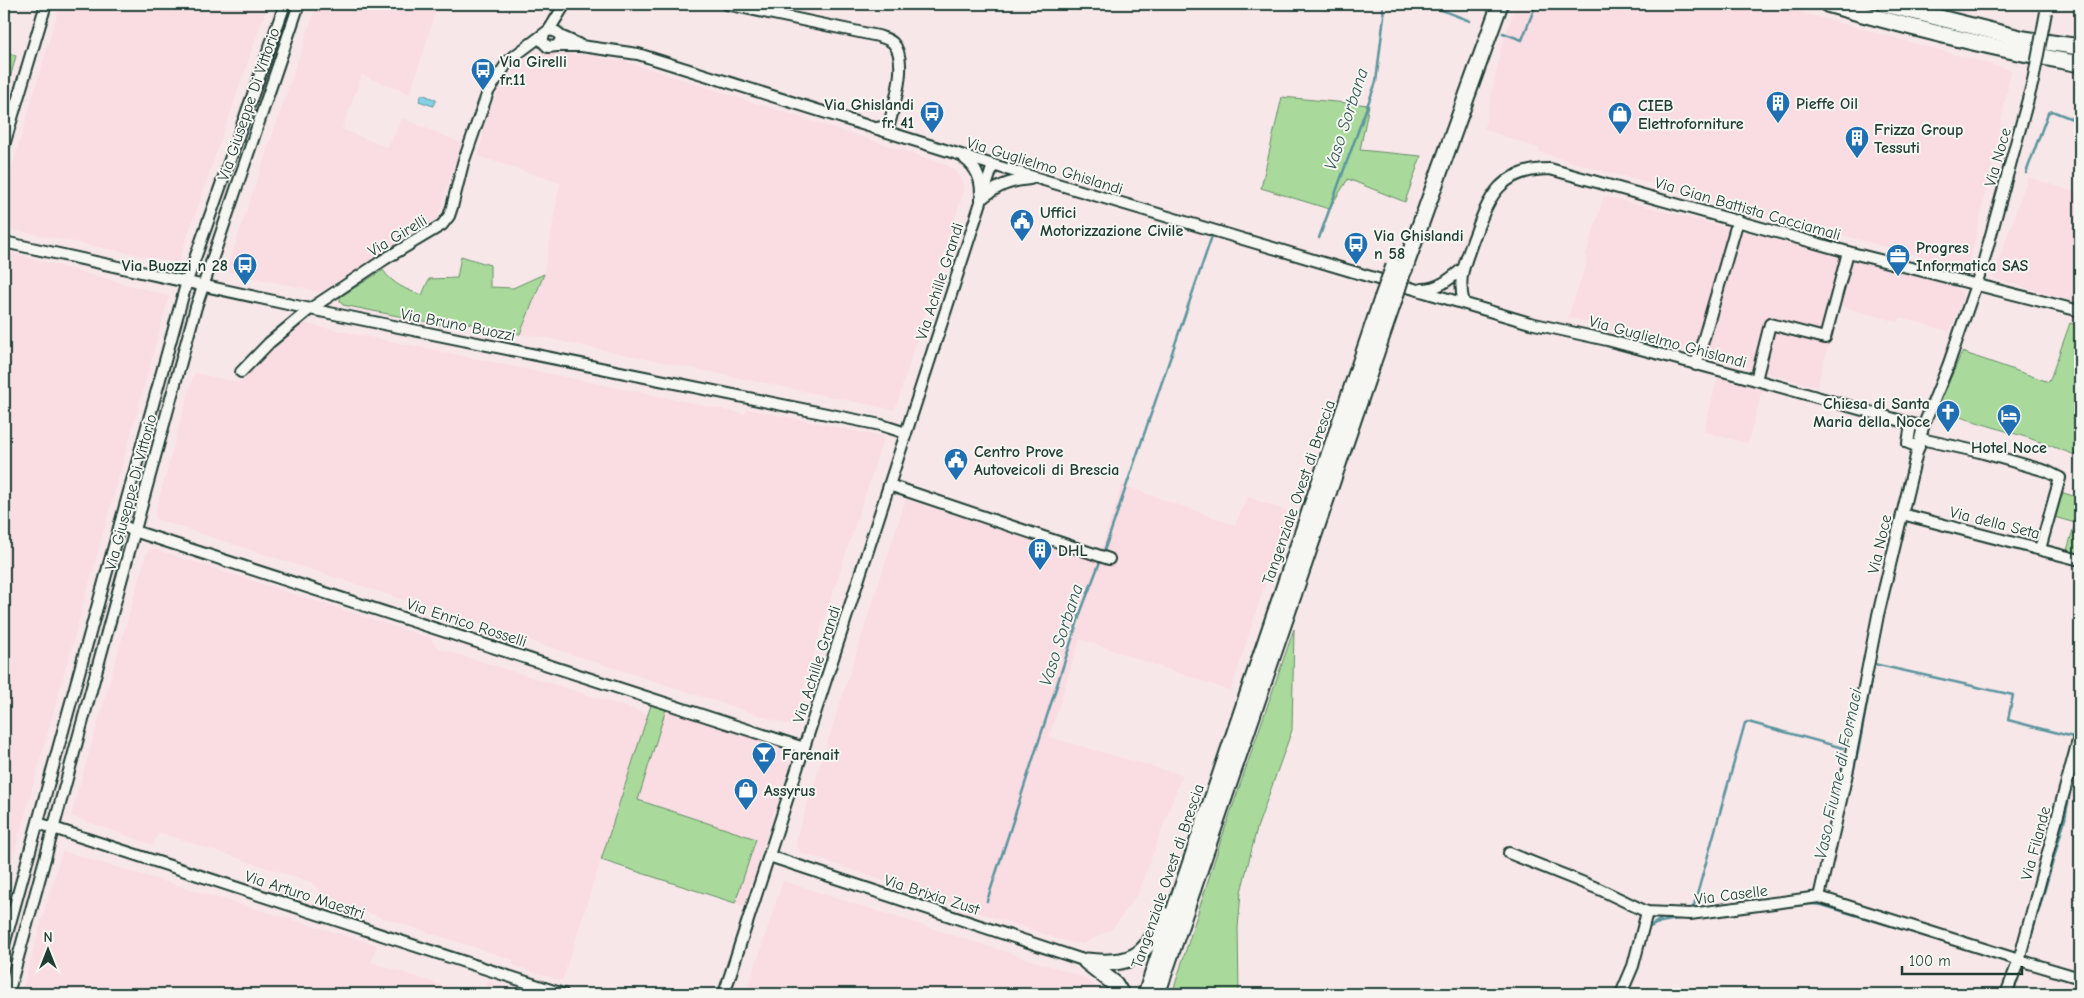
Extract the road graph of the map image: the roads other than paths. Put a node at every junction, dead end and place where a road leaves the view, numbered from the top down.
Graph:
1 (46, 4) edge
2 (285, 4) edge
3 (298, 4) edge
4 (565, 4) edge
5 (726, 4) edge
6 (1489, 4) edge
7 (1500, 4) edge
8 (1827, 4) edge
9 (1884, 4) edge
10 (2048, 8) edge
11 (546, 37) junction
12 (558, 41) junction
13 (2080, 48) edge
14 (2080, 64) edge
15 (843, 118) junction
16 (889, 125) junction
17 (876, 128) junction
18 (4, 145) edge
19 (931, 145) junction
20 (959, 155) junction
21 (998, 167) junction
22 (1038, 178) junction
23 (996, 188) junction
24 (981, 200) junction
25 (1738, 220) junction
26 (4, 242) edge
27 (1848, 252) junction
28 (1399, 268) junction
29 (1461, 270) junction
30 (1381, 280) dead end
31 (187, 281) junction
32 (1976, 283) junction
33 (203, 285) junction
34 (1387, 301) junction
35 (1464, 302) junction
36 (310, 309) junction
37 (2080, 311) edge
38 (1696, 365) junction
39 (241, 372) dead end
40 (1756, 380) junction
41 (1911, 424) junction
42 (1923, 427) junction
43 (906, 433) junction
44 (1920, 443) junction
45 (889, 485) junction
46 (1902, 514) junction
47 (120, 524) junction
48 (134, 531) junction
49 (2040, 549) junction
50 (1109, 559) dead end
51 (2080, 560) edge
52 (2080, 733) edge
53 (804, 748) junction
54 (38, 822) junction
55 (1203, 824) junction
56 (55, 828) junction
57 (1509, 853) dead end
58 (769, 856) junction
59 (1819, 897) junction
60 (1647, 912) junction
61 (4, 944) edge
62 (2019, 960) junction
63 (1086, 961) junction
64 (2080, 978) edge
65 (8, 994) edge
66 (562, 994) edge
67 (724, 994) edge
68 (1121, 994) edge
69 (1146, 994) edge
70 (1158, 994) edge
71 (1621, 994) edge
72 (2006, 994) edge

1 - 18 street
2 - 31 street, Via Giuseppe Di Vittorio
3 - 33 street, Via Giuseppe Di Vittorio
4 - 11 street, Via Girelli
5 - 16 street
6 - 28 highway, Tangenziale Ovest di Brescia
7 - 28 highway, Tangenziale Ovest di Brescia
8 - 14 highway
9 - 13 highway
10 - 32 street, Via Noce, bridge
11 - 12 street
11 - 12 street
11 - 36 street, Via Girelli
12 - 15 street, Via Guglielmo Ghislandi
15 - 16 street, Via Guglielmo Ghislandi
15 - 17 street, Via Guglielmo Ghislandi
16 - 17 street, Via Guglielmo Ghislandi
16 - 19 street, Via Guglielmo Ghislandi
17 - 19 street, Via Guglielmo Ghislandi
19 - 20 street, Via Guglielmo Ghislandi
20 - 21 street, Via Guglielmo Ghislandi
20 - 24 street, Via Achille Grandi
21 - 22 street, Via Guglielmo Ghislandi
21 - 23 street
21 - 24 street, Via Achille Grandi
22 - 23 street
22 - 30 street, Via Guglielmo Ghislandi
23 - 24 street
24 - 43 street, Via Achille Grandi
25 - 27 street, Via Gian Battista Cacciamali
25 - 29 street, Via Gian Battista Cacciamali
25 - 38 street
26 - 31 street, Via Bruno Buozzi
27 - 32 street, Via Gian Battista Cacciamali
27 - 40 street
28 - 34 highway, Tangenziale Ovest di Brescia, bridge
29 - 35 street, Via Gian Battista Cacciamali
29 - 35 street, Via Guglielmo Ghislandi
31 - 33 street, Via Bruno Buozzi
31 - 47 street, Via Giuseppe Di Vittorio
32 - 37 street, Via Gian Battista Cacciamali
32 - 42 street, Via Noce
33 - 36 street, Via Bruno Buozzi
33 - 48 street, Via Giuseppe Di Vittorio
34 - 55 highway, Tangenziale Ovest di Brescia
34 - 70 highway, Tangenziale Ovest di Brescia
35 - 38 street, Via Guglielmo Ghislandi
36 - 39 street, Via Girelli
36 - 43 street, Via Bruno Buozzi
38 - 40 street, Via Guglielmo Ghislandi
40 - 41 street, Via Guglielmo Ghislandi
41 - 42 street, Via Guglielmo Ghislandi
41 - 44 street
42 - 44 street, Via Noce
43 - 45 street, Via Achille Grandi
44 - 46 street, Via Noce
44 - 49 street
45 - 50 street
45 - 53 street, Via Achille Grandi
46 - 49 street, Via della Seta
46 - 59 street, Via Noce
47 - 48 street, Via Enrico Rosselli
47 - 54 street, Via Giuseppe Di Vittorio
48 - 53 street, Via Enrico Rosselli
48 - 56 street, Via Giuseppe Di Vittorio
49 - 51 street, Via della Seta
52 - 62 street, Via Filande
53 - 58 street, Via Achille Grandi
54 - 56 street, Via Arturo Maestri
54 - 61 street, Via Giuseppe Di Vittorio
55 - 63 highway
55 - 69 highway, Tangenziale Ovest di Brescia
56 - 65 street, Via Giuseppe Di Vittorio
56 - 66 street, Via Arturo Maestri
57 - 60 street, Via Caselle
58 - 63 street, Via Brixia Zust
58 - 67 street, Via Achille Grandi
59 - 60 street, Via Caselle
59 - 62 street
60 - 71 street
62 - 64 street
62 - 72 street
63 - 68 highway

